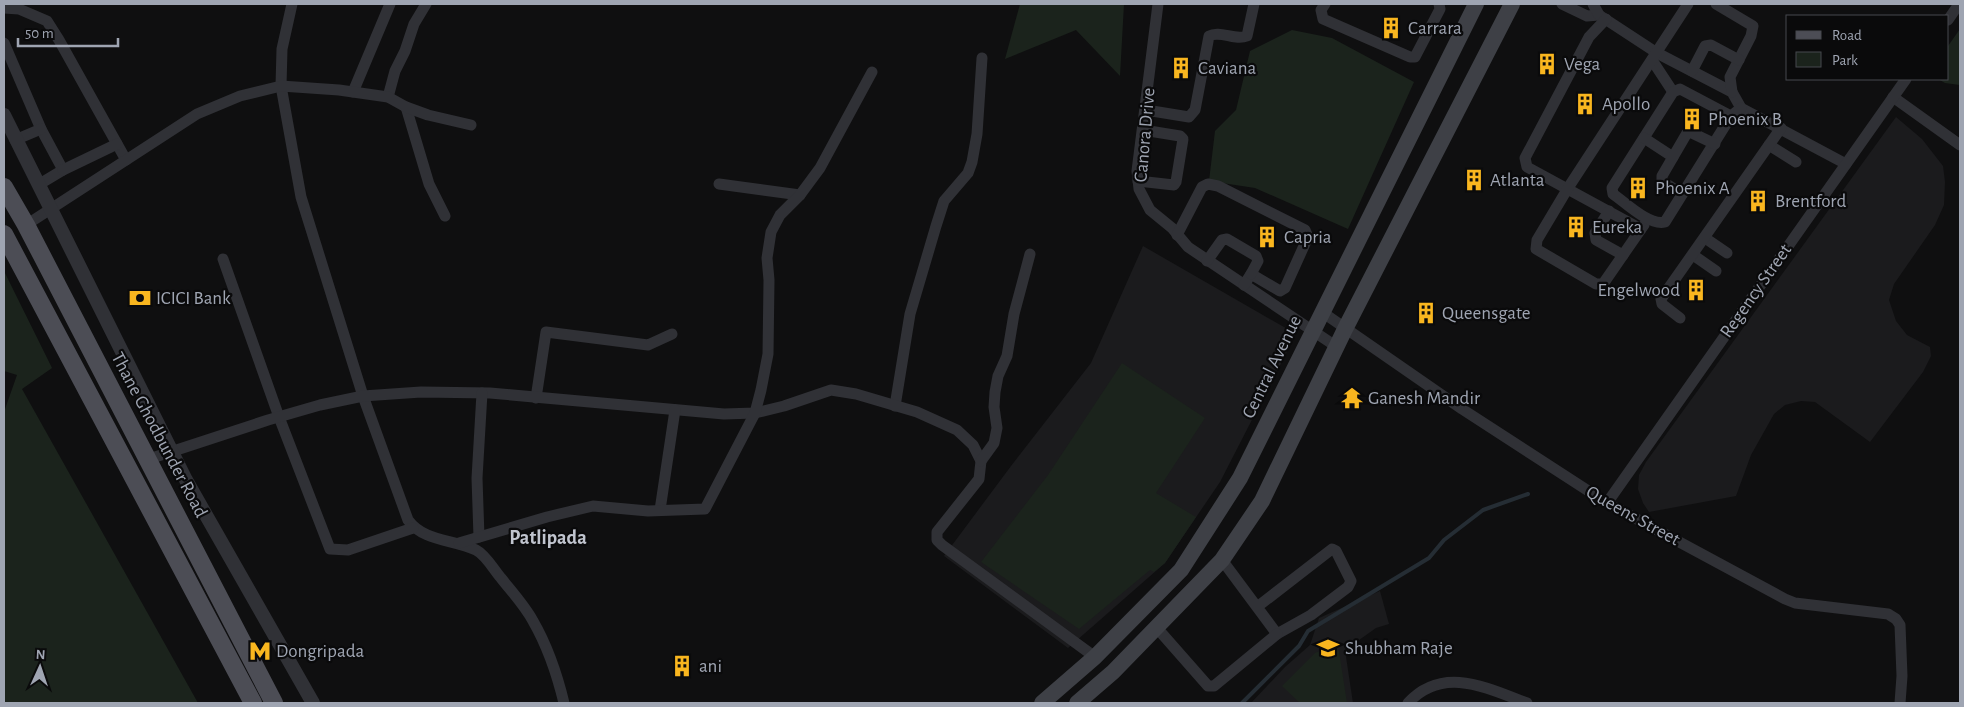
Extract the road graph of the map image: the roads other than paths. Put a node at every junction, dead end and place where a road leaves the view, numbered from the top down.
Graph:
1 (292, 4) edge
2 (390, 4) edge
3 (426, 4) edge
4 (1158, 4) edge
5 (1254, 4) edge
6 (1325, 4) edge
7 (1439, 4) edge
8 (1476, 4) edge
9 (1512, 4) edge
10 (1562, 4) edge
11 (1593, 4) edge
12 (1688, 4) edge
13 (1716, 4) edge
14 (1959, 4) edge
15 (4, 8) edge
16 (1602, 17) junction
17 (1949, 19) edge
18 (4, 45) edge
19 (1654, 56) junction
20 (982, 58) dead end
21 (1739, 60) junction
22 (1692, 71) junction
23 (872, 72) dead end
24 (1905, 80) edge
25 (281, 86) junction
26 (354, 92) junction
27 (1673, 92) junction
28 (1732, 92) junction
29 (388, 97) junction
30 (1893, 97) junction
31 (406, 107) junction
32 (1741, 108) junction
33 (1146, 110) junction
34 (4, 115) edge
35 (1731, 116) junction
36 (471, 125) dead end
37 (1781, 128) junction
38 (41, 129) junction
39 (1143, 130) junction
40 (1644, 138) junction
41 (15, 140) junction
42 (117, 144) junction
43 (1715, 144) junction
44 (1769, 145) junction
45 (1960, 145) edge
46 (1673, 156) junction
47 (126, 160) junction
48 (1796, 162) dead end
49 (1846, 164) junction
50 (63, 170) junction
51 (1138, 181) junction
52 (719, 184) dead end
53 (38, 185) junction
54 (4, 187) edge
55 (1568, 188) junction
56 (1682, 194) junction
57 (800, 195) junction
58 (50, 209) junction
59 (1609, 212) junction
60 (445, 216) dead end
61 (1648, 220) junction
62 (26, 225) junction
63 (1640, 229) junction
64 (4, 235) edge
65 (1177, 235) junction
66 (1705, 238) junction
67 (1727, 253) dead end
68 (1030, 254) dead end
69 (1623, 255) junction
70 (1693, 255) junction
71 (222, 259) dead end
72 (1207, 260) junction
73 (1716, 271) dead end
74 (1251, 274) junction
75 (1244, 285) junction
76 (1322, 312) junction
77 (1680, 318) dead end
78 (1345, 330) junction
79 (1312, 332) junction
80 (672, 334) dead end
81 (1337, 347) junction
82 (482, 393) junction
83 (363, 396) junction
84 (536, 398) junction
85 (895, 406) junction
86 (674, 410) junction
87 (755, 412) junction
88 (279, 417) junction
89 (172, 451) junction
90 (149, 459) junction
91 (981, 461) junction
92 (1607, 503) junction
93 (660, 510) junction
94 (414, 528) junction
95 (479, 537) junction
96 (459, 543) junction
97 (1222, 560) junction
98 (1257, 607) junction
99 (1157, 628) junction
100 (1277, 634) junction
101 (1095, 657) junction
102 (253, 703) edge
103 (274, 703) edge
104 (313, 703) edge
105 (564, 703) edge
106 (1042, 703) edge
107 (1077, 703) edge
108 (1408, 703) edge
109 (1527, 703) edge
110 (1900, 703) edge

1 - 25 street
2 - 26 street
3 - 29 street
4 - 33 street, Canora Drive
5 - 33 street
6 - 7 street
8 - 76 main road, Central Avenue
9 - 78 main road
10 - 16 street
11 - 16 street
12 - 19 street
13 - 21 street
14 - 17 street
15 - 42 street
16 - 19 street
16 - 55 street
18 - 38 street
19 - 22 street
19 - 27 street
19 - 55 street
20 - 85 street
21 - 22 street
21 - 28 street
22 - 28 street
23 - 57 street
24 - 30 street, Regency Street
25 - 26 street
25 - 47 street
25 - 83 street
26 - 29 street
27 - 35 street
27 - 40 street
28 - 32 street
29 - 31 street
30 - 45 street
30 - 49 street, Regency Street
31 - 36 street
31 - 60 street
32 - 35 street
32 - 37 street
33 - 39 street, Canora Drive
34 - 41 street
35 - 43 street
37 - 44 street
37 - 49 street
38 - 41 street
38 - 50 street
39 - 51 street, Canora Drive
39 - 51 street
40 - 46 street
40 - 61 street
41 - 53 street
42 - 47 street
42 - 50 street
43 - 46 street
43 - 56 street
44 - 48 street
44 - 66 street
46 - 56 street
47 - 58 street
49 - 92 street, Regency Street
50 - 53 street
51 - 65 street, Canora Drive
52 - 57 street
53 - 58 street
54 - 62 main road, Thane Ghodbunder Road
55 - 59 street
55 - 69 street
56 - 61 street
57 - 87 street
58 - 62 street
58 - 89 street
59 - 63 street
59 - 69 street
61 - 63 street
62 - 90 main road, Thane Ghodbunder Road
63 - 69 street
64 - 102 main road
65 - 72 street, Canora Drive
65 - 74 street
66 - 67 street
66 - 70 street
68 - 91 street
70 - 73 street
70 - 77 street
71 - 88 street
72 - 74 street
72 - 75 street, Canora Drive
74 - 75 street
75 - 79 street, Canora Drive
76 - 78 street, Queens Street
76 - 79 main road, Central Avenue
78 - 81 main road
78 - 92 street, Queens Street
79 - 81 street, Canora Drive
79 - 101 main road, Central Avenue
80 - 84 street
81 - 97 main road
82 - 83 street
82 - 84 street
82 - 95 street
83 - 88 street
83 - 94 street
84 - 86 street
85 - 87 street
85 - 91 street
86 - 87 street
86 - 93 street
87 - 93 street
88 - 89 street
88 - 94 street
89 - 90 street
89 - 104 street
90 - 103 main road, Thane Ghodbunder Road
91 - 101 street
92 - 110 street, Queens Street
93 - 95 street
94 - 96 street
95 - 96 street
96 - 105 street
97 - 98 street
97 - 99 main road
98 - 100 street
98 - 100 street
99 - 100 street
99 - 107 main road
101 - 106 main road, Central Avenue
108 - 109 street

